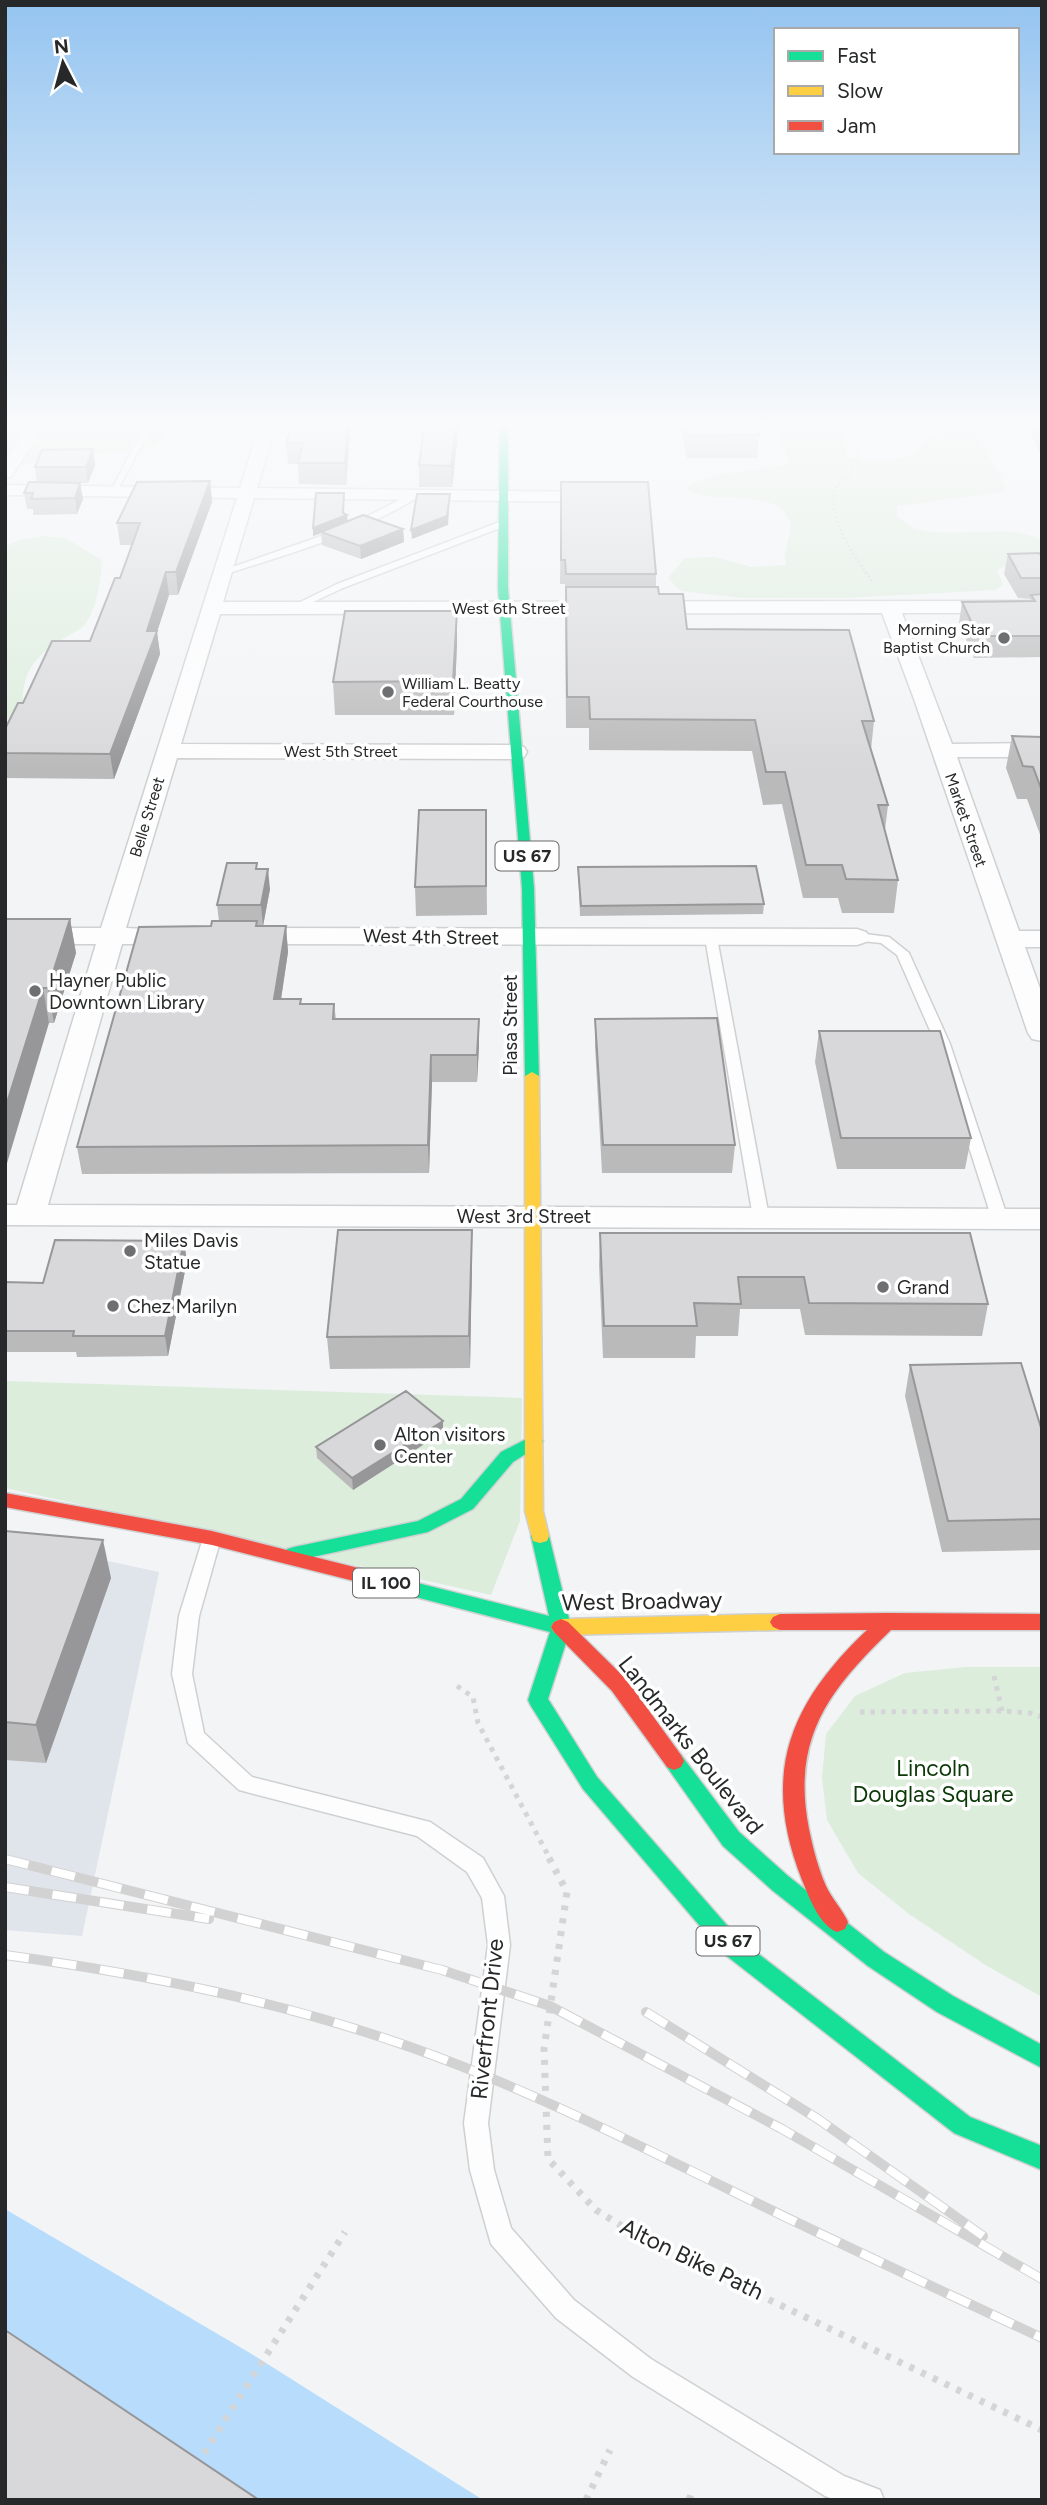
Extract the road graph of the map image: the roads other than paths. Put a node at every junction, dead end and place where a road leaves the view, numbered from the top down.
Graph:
1 (233, 538) edge
2 (321, 538) edge
3 (465, 538) edge
4 (502, 538) edge
5 (223, 572) junction
6 (1042, 607) edge
7 (211, 608) junction
8 (293, 608) junction
9 (505, 608) junction
10 (890, 608) junction
11 (1042, 750) edge
12 (167, 751) junction
13 (942, 751) junction
14 (516, 752) junction
15 (5, 936) edge
16 (111, 936) junction
17 (857, 937) joint
18 (531, 938) junction
19 (711, 938) junction
20 (1008, 939) junction
21 (1042, 939) edge
22 (1042, 1033) edge
23 (18, 1215) edge
24 (531, 1216) junction
25 (761, 1217) junction
26 (1000, 1219) junction
27 (1042, 1219) edge
28 (534, 1441) junction
29 (5, 1500) edge
30 (212, 1538) junction
31 (283, 1556) junction
32 (888, 1621) junction
33 (1042, 1622) edge
34 (561, 1628) junction
35 (858, 1945) junction
36 (1042, 2057) edge
37 (1042, 2158) edge
38 (870, 2500) edge

1 - 5 street, Belle Street
2 - 5 lane
3 - 8 lane
4 - 9 main road, Piasa Street / US 67
5 - 7 street, Belle Street
6 - 10 street, West 6th Street
7 - 8 street, West 6th Street
7 - 12 street, Belle Street
8 - 9 street, West 6th Street
9 - 10 street, West 6th Street
9 - 14 main road, Piasa Street / US 67
10 - 13 street, Market Street
11 - 13 street
12 - 14 street, West 5th Street
12 - 16 street, Belle Street
13 - 20 street, Market Street
14 - 18 main road, Piasa Street / US 67
15 - 16 street, West 4th Street
16 - 18 street, West 4th Street
16 - 23 street, Belle Street
17 - 19 street, West 4th Street
17 - 26 lane
18 - 19 street, West 4th Street
18 - 24 main road, Piasa Street / US 67
19 - 25 lane
20 - 21 street
20 - 22 street, Market Street
23 - 24 street, West 3rd Street
24 - 25 street, West 3rd Street
24 - 28 main road, Piasa Street / US 67
25 - 26 street, West 3rd Street
26 - 27 street, West 3rd Street
28 - 31 main road
28 - 34 main road, Piasa Street / US 67
29 - 30 main road, West Broadway / IL 100
30 - 31 main road, West Broadway / IL 100
30 - 38 lane, Riverfront Drive
31 - 34 main road, West Broadway / IL 100
32 - 33 main road, West Broadway
32 - 34 main road, West Broadway
32 - 35 main road
34 - 35 main road, Landmarks Boulevard
34 - 37 main road, US 67
35 - 36 main road, Landmarks Boulevard

